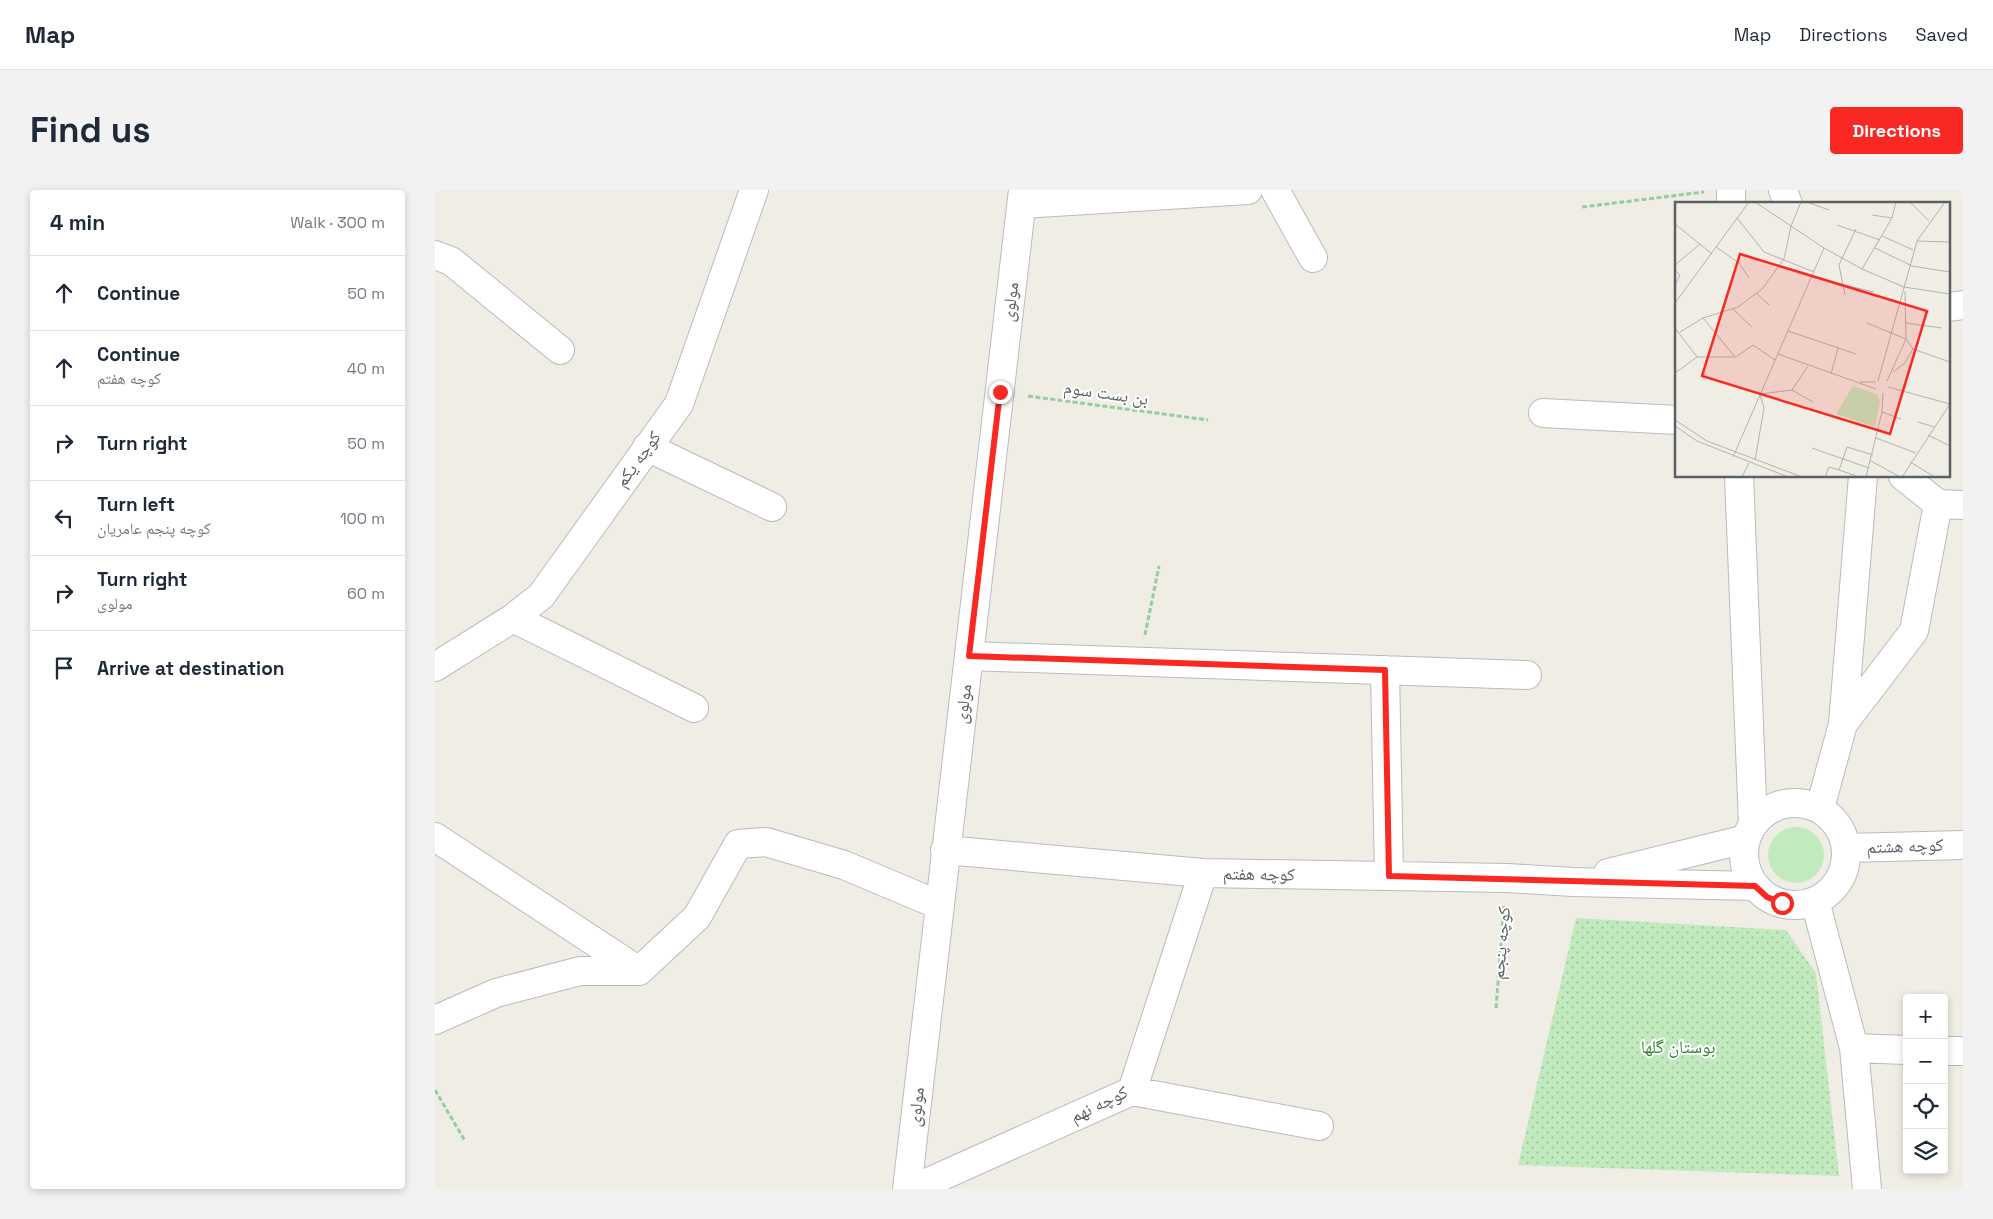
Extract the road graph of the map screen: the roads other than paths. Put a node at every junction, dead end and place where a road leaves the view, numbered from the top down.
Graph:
1 (754, 190) edge
2 (1248, 190) edge
3 (1275, 190) edge
4 (1783, 190) edge
5 (1023, 197) edge
6 (1787, 202) edge
7 (435, 255) edge
8 (1313, 258) dead end
9 (560, 350) dead end
10 (1543, 413) dead end
11 (1675, 420) edge
12 (647, 447) junction
13 (1739, 478) edge
14 (1863, 478) edge
15 (1906, 478) edge
16 (1951, 504) edge
17 (772, 507) dead end
18 (513, 618) junction
19 (969, 656) junction
20 (435, 667) edge
21 (1385, 670) junction
22 (1527, 675) dead end
23 (694, 708) dead end
24 (1843, 724) junction
25 (1820, 808) junction
26 (1749, 831) junction
27 (435, 837) edge
28 (1963, 845) edge
29 (1847, 848) junction
30 (945, 850) junction
31 (1203, 873) junction
32 (1389, 876) junction
33 (1573, 882) junction
34 (1755, 886) junction
35 (1815, 901) junction
36 (939, 905) junction
37 (639, 971) junction
38 (435, 1020) edge
39 (1854, 1048) junction
40 (1903, 1050) edge
41 (1948, 1051) edge
42 (1963, 1051) edge
43 (1132, 1091) junction
44 (1319, 1126) dead end
45 (907, 1189) edge
46 (913, 1189) edge
47 (1867, 1189) edge

1 - 12 street, کوچه یکم
2 - 5 street
3 - 8 street
4 - 6 street
5 - 19 street, مولوی
7 - 9 street
10 - 11 street
12 - 17 street
12 - 18 street, کوچه یکم
13 - 26 street
14 - 24 street
15 - 16 street
16 - 24 street
18 - 20 street, کوچه یکم
18 - 23 street
19 - 21 street
19 - 30 street, مولوی
21 - 22 street
21 - 32 street
24 - 25 street
25 - 26 street
25 - 29 street
26 - 33 street
26 - 34 street
27 - 37 street
28 - 29 street, کوچه هشتم
29 - 35 street
30 - 31 street, کوچه هفتم
30 - 36 street, مولوی
31 - 32 street, کوچه هفتم
31 - 43 street, کوچه نهم
32 - 33 street, کوچه هفتم
33 - 34 street, کوچه هفتم
34 - 35 street
35 - 39 street
36 - 37 street
36 - 45 street, مولوی
37 - 38 street
39 - 40 street
39 - 47 street
41 - 42 street
43 - 44 street
43 - 46 street, کوچه نهم

